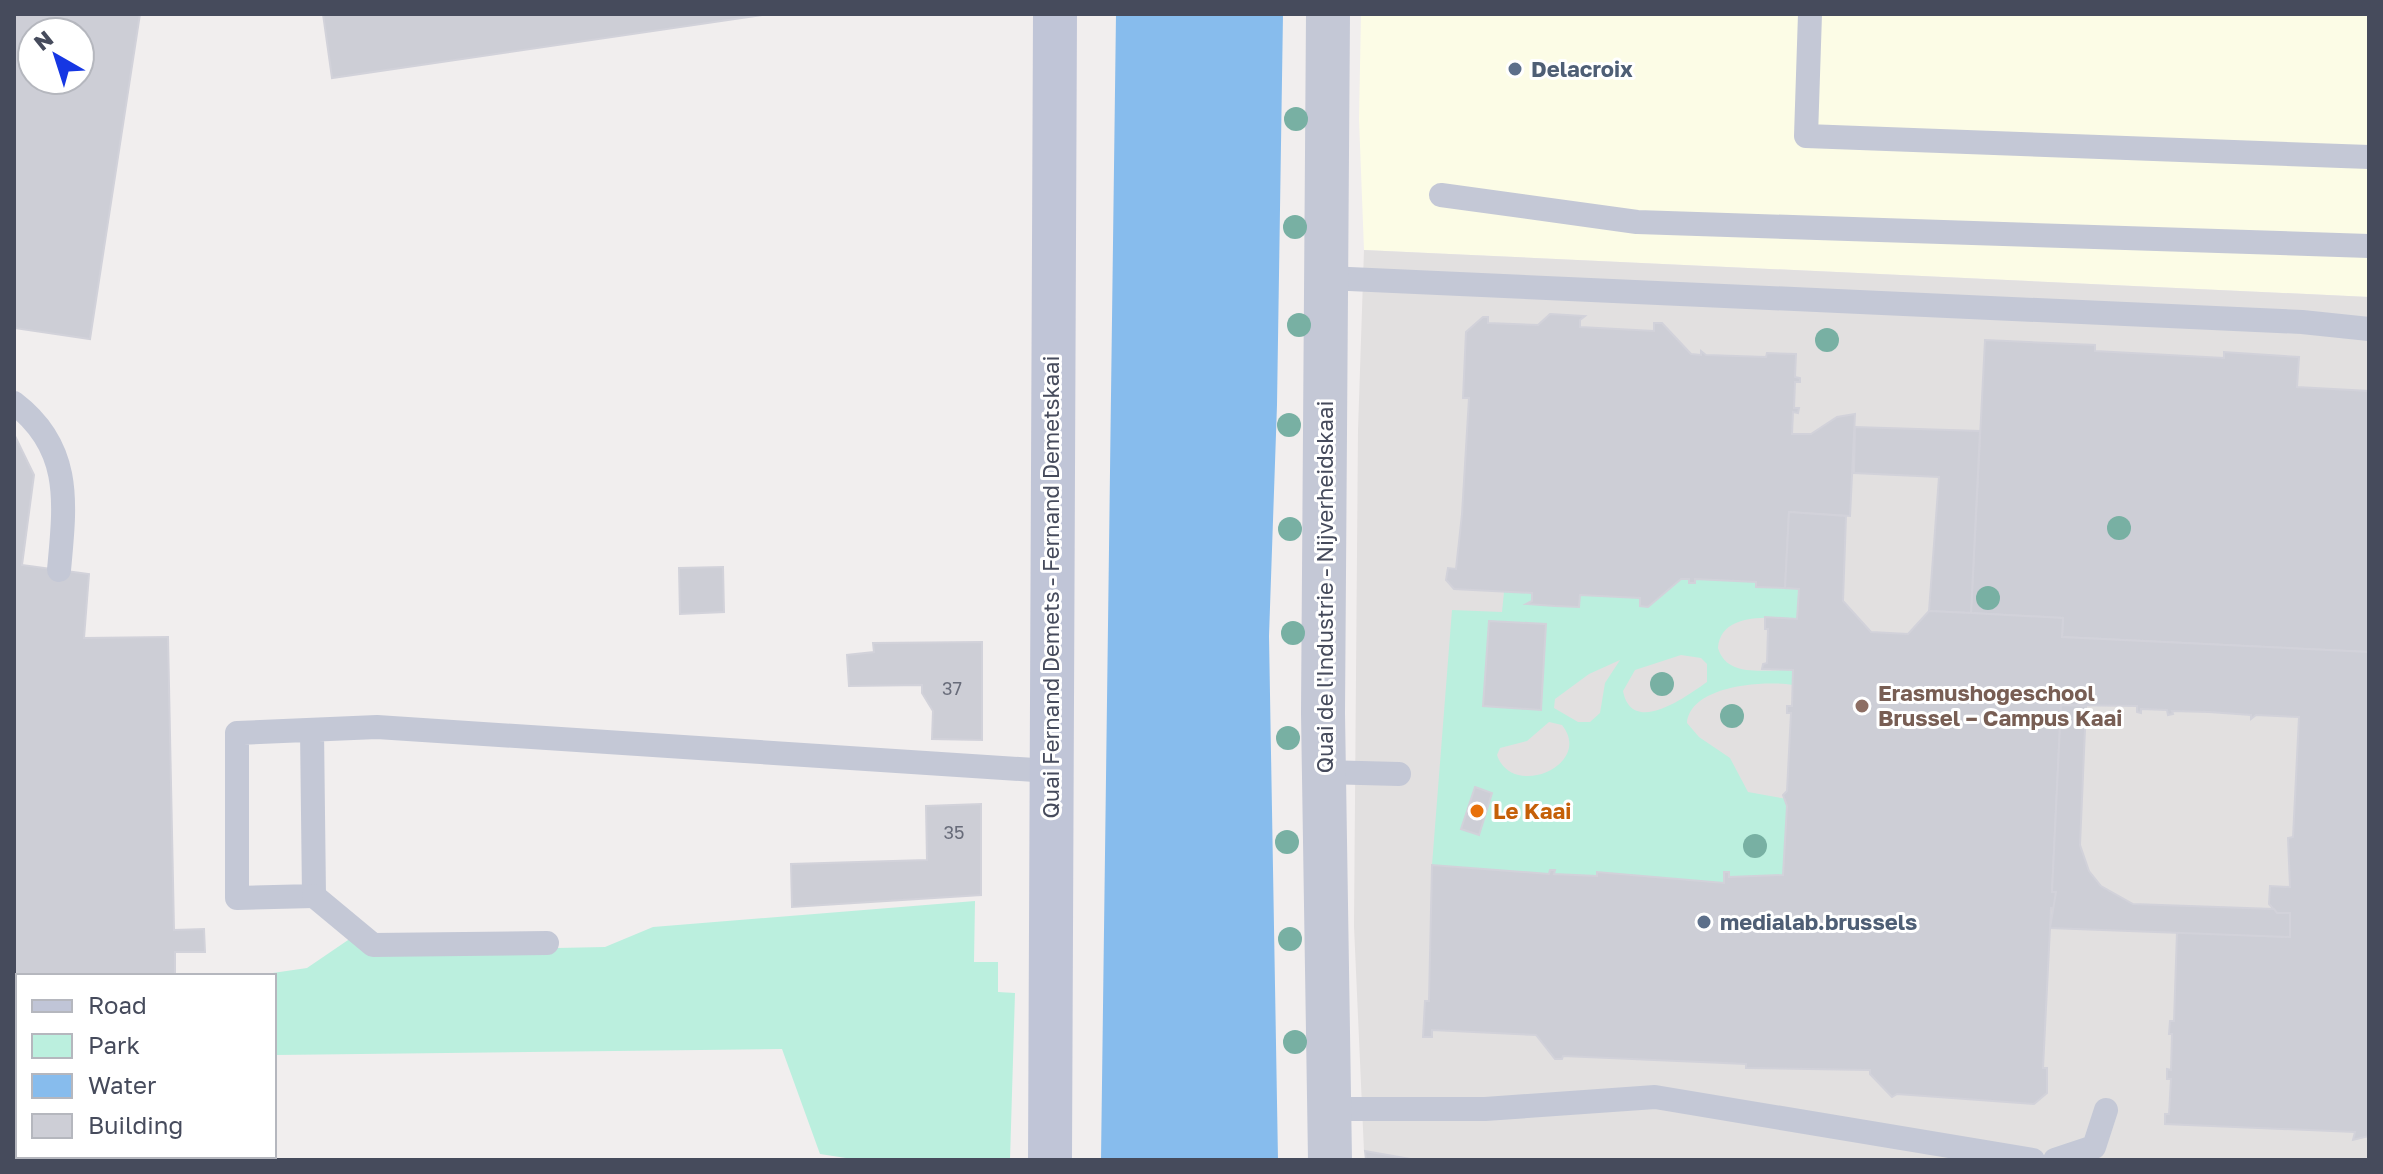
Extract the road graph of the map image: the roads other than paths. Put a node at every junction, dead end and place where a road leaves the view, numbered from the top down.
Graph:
1 (1055, 14) edge
2 (1328, 14) edge
3 (1810, 14) edge
4 (2369, 157) edge
5 (1441, 195) dead end
6 (2369, 246) edge
7 (1327, 278) junction
8 (2369, 329) edge
9 (14, 403) edge
10 (59, 570) dead end
11 (312, 730) junction
12 (1050, 771) junction
13 (1323, 772) junction
14 (1399, 774) dead end
15 (314, 896) junction
16 (547, 943) dead end
17 (1327, 1109) junction
18 (2106, 1110) dead end
19 (1050, 1160) edge
20 (1330, 1160) edge
21 (2033, 1160) edge
22 (2055, 1160) edge

1 - 12 street, Quai Fernand Demets - Fernand Demetskaai
2 - 7 street, Quai de l'Industrie - Nijverheidskaai
3 - 4 lane
5 - 6 lane
7 - 8 lane
7 - 13 street, Quai de l'Industrie - Nijverheidskaai
9 - 10 lane
11 - 12 lane
11 - 15 lane
11 - 15 lane
12 - 19 street, Quai Fernand Demets - Fernand Demetskaai
13 - 14 lane
13 - 17 street, Quai de l'Industrie - Nijverheidskaai
15 - 16 lane
17 - 20 street, Quai de l'Industrie - Nijverheidskaai
17 - 21 lane
18 - 22 lane

